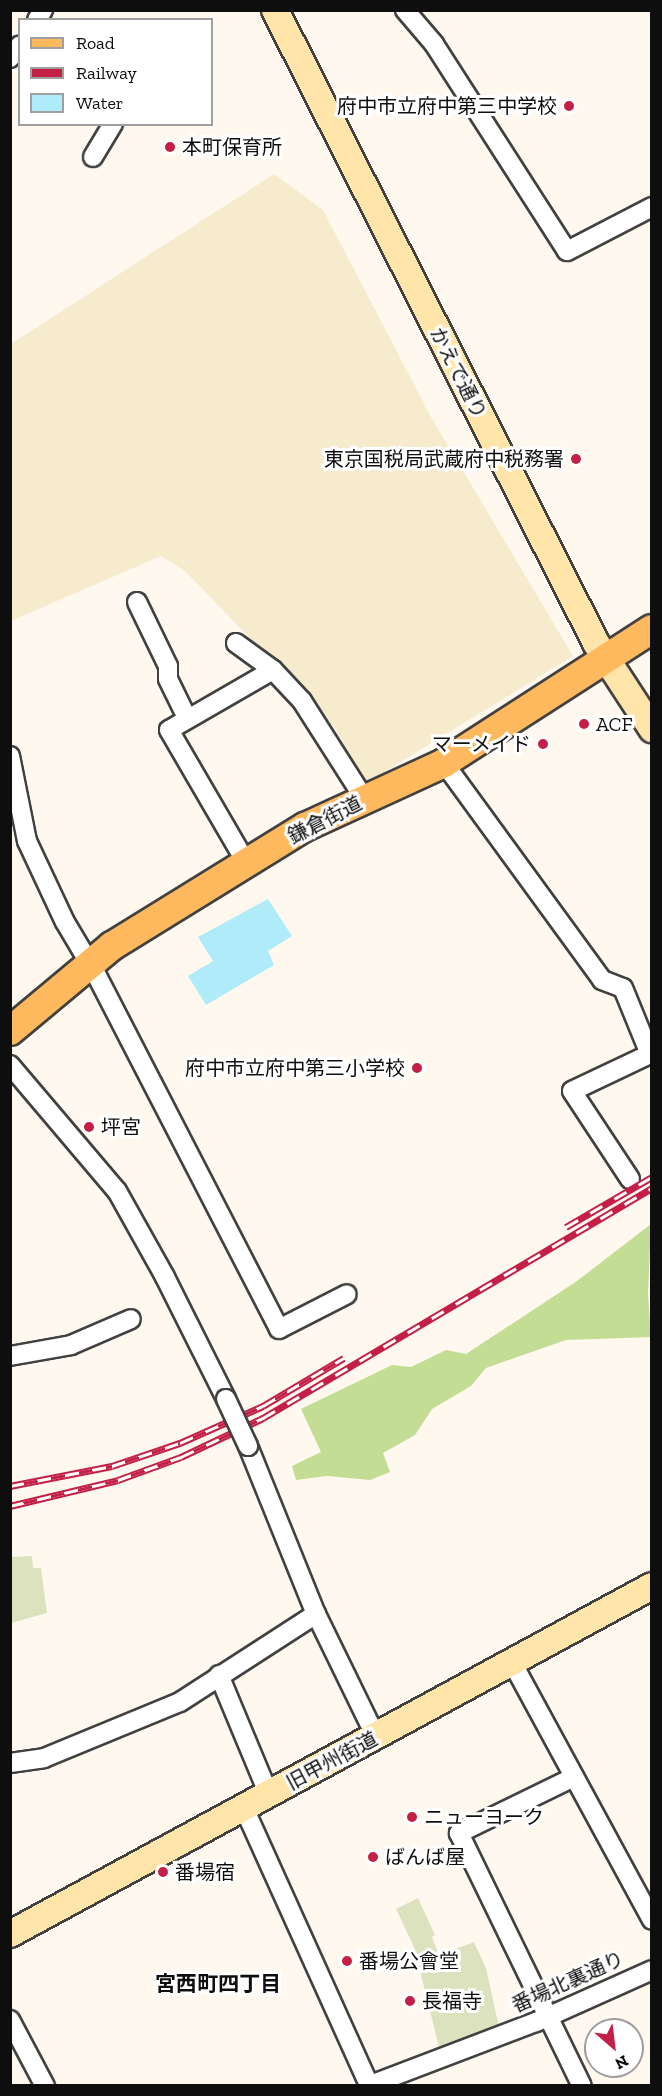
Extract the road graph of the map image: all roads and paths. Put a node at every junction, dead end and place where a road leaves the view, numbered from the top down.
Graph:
1 (275, 10) edge
2 (405, 10) edge
3 (112, 126) edge
4 (93, 157) dead end
5 (651, 207) edge
6 (137, 602) dead end
7 (651, 628) edge
8 (237, 643) dead end
9 (605, 658) junction
10 (273, 670) junction
11 (187, 718) junction
12 (651, 729) edge
13 (10, 756) edge
14 (444, 763) junction
15 (365, 800) junction
16 (247, 864) junction
17 (89, 964) junction
18 (10, 1031) edge
19 (651, 1053) edge
20 (10, 1065) edge
21 (630, 1179) dead end
22 (347, 1294) dead end
23 (131, 1319) dead end
24 (10, 1356) edge
25 (651, 1586) edge
26 (316, 1614) junction
27 (513, 1664) junction
28 (219, 1675) junction
29 (376, 1737) junction
30 (10, 1763) edge
31 (572, 1778) junction
32 (269, 1795) junction
33 (244, 1808) junction
34 (651, 1920) edge
35 (10, 1934) edge
36 (651, 1970) edge
37 (549, 2016) junction
38 (10, 2020) edge
39 (45, 2085) edge
40 (368, 2085) edge
41 (582, 2085) edge

1 - 9 street, かえで通り
2 - 5 street
3 - 4 street
6 - 11 street
7 - 9 main road, 鎌倉街道
8 - 10 street
9 - 12 street, かえで通り
9 - 14 main road, 鎌倉街道
10 - 11 street
10 - 15 street
11 - 16 street
13 - 17 street
14 - 15 main road, 鎌倉街道
14 - 19 street
15 - 16 main road, 鎌倉街道
16 - 17 main road, 鎌倉街道
17 - 18 main road, 鎌倉街道
17 - 22 street
19 - 21 street
20 - 26 street, bridge
23 - 24 street
25 - 27 street, 旧甲州街道
26 - 28 street
26 - 29 street
27 - 29 street, 旧甲州街道
27 - 31 street
28 - 30 street
28 - 32 street
29 - 32 street, 旧甲州街道
31 - 34 street
31 - 37 street
32 - 33 street, 旧甲州街道
33 - 35 street, 旧甲州街道
33 - 40 street
36 - 37 street, 番場北裏通り
37 - 40 street, 番場北裏通り
37 - 41 street
38 - 39 street

